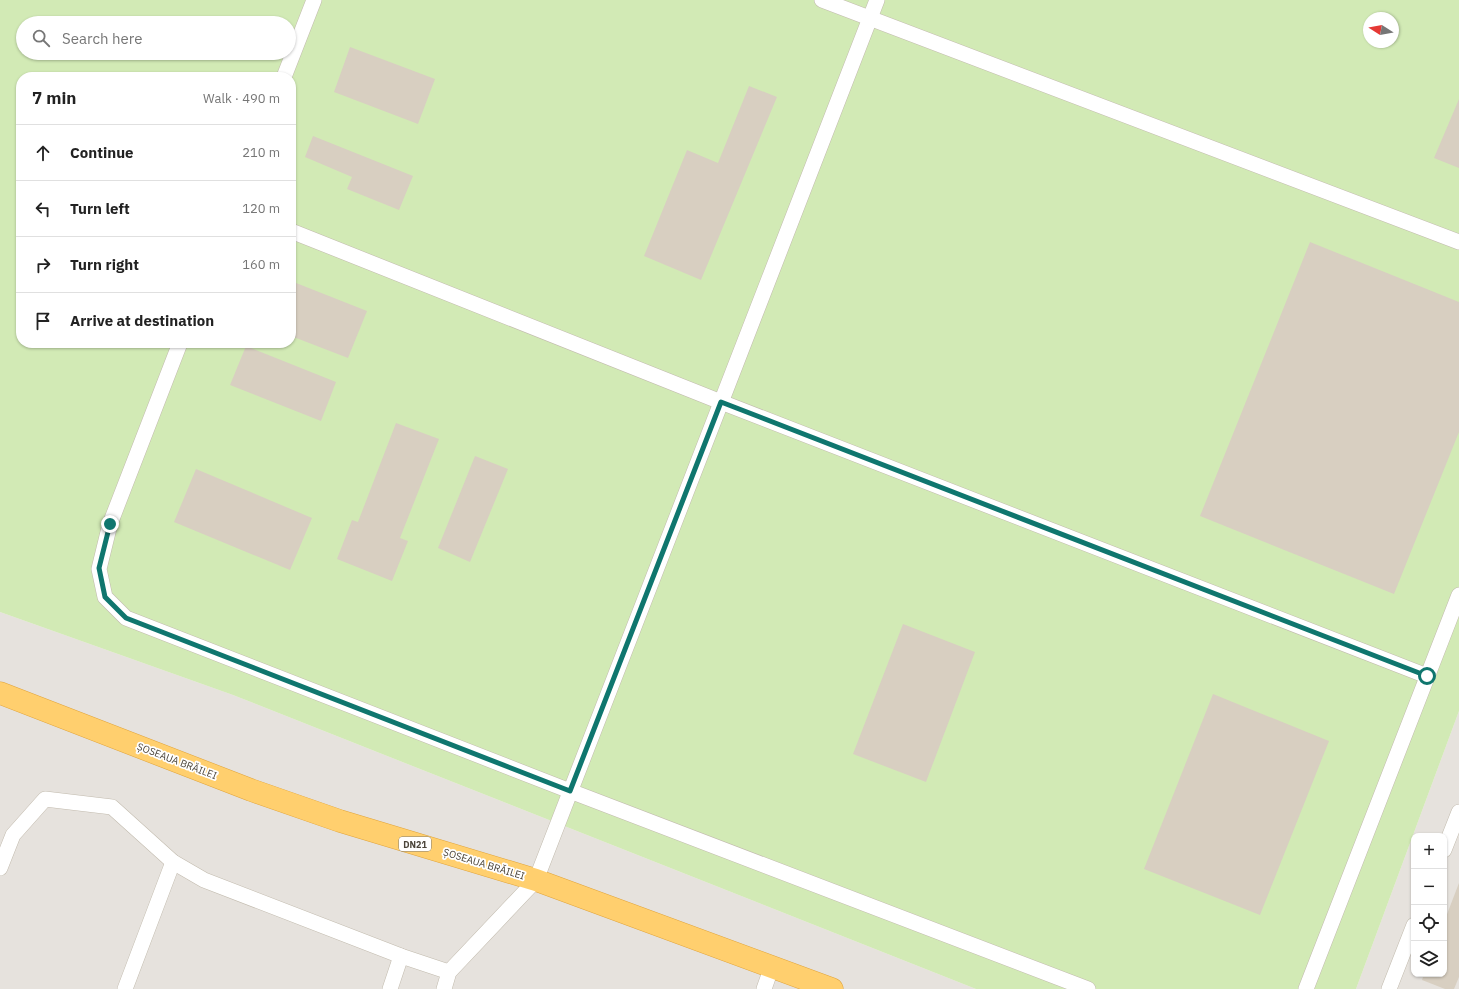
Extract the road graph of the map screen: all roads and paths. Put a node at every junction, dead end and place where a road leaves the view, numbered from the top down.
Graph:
1 (314, 0) edge
2 (822, 0) edge
3 (877, 0) edge
4 (870, 19) junction
5 (296, 46) edge
6 (291, 60) edge
7 (286, 72) edge
8 (296, 233) edge
9 (1459, 242) edge
10 (178, 348) edge
11 (721, 402) junction
12 (1459, 595) edge
13 (1427, 676) junction
14 (0, 693) edge
15 (570, 791) junction
16 (1459, 812) edge
17 (1447, 842) edge
18 (173, 862) junction
19 (0, 868) edge
20 (536, 880) junction
21 (1411, 934) edge
22 (401, 956) junction
23 (772, 966) junction
24 (449, 972) junction
25 (125, 989) edge
26 (390, 989) edge
27 (444, 989) edge
28 (764, 989) edge
29 (832, 989) edge
30 (1088, 989) edge
31 (1306, 989) edge
32 (1389, 989) edge

1 - 5 lane
2 - 4 lane
3 - 4 lane
4 - 9 lane
4 - 11 lane
6 - 7 lane
8 - 11 lane
10 - 15 lane
11 - 13 lane
11 - 15 lane
12 - 13 lane
13 - 31 lane
14 - 20 highway, ȘOSEAUA BRĂILEI / DN21
15 - 20 lane
15 - 30 lane
16 - 17 lane
18 - 19 lane
18 - 22 lane
18 - 25 lane
20 - 23 highway, ȘOSEAUA BRĂILEI / DN21
20 - 24 lane
21 - 32 lane
22 - 24 lane
22 - 26 lane
23 - 28 lane
23 - 29 highway, ȘOSEAUA BRĂILEI / DN21
24 - 27 lane

